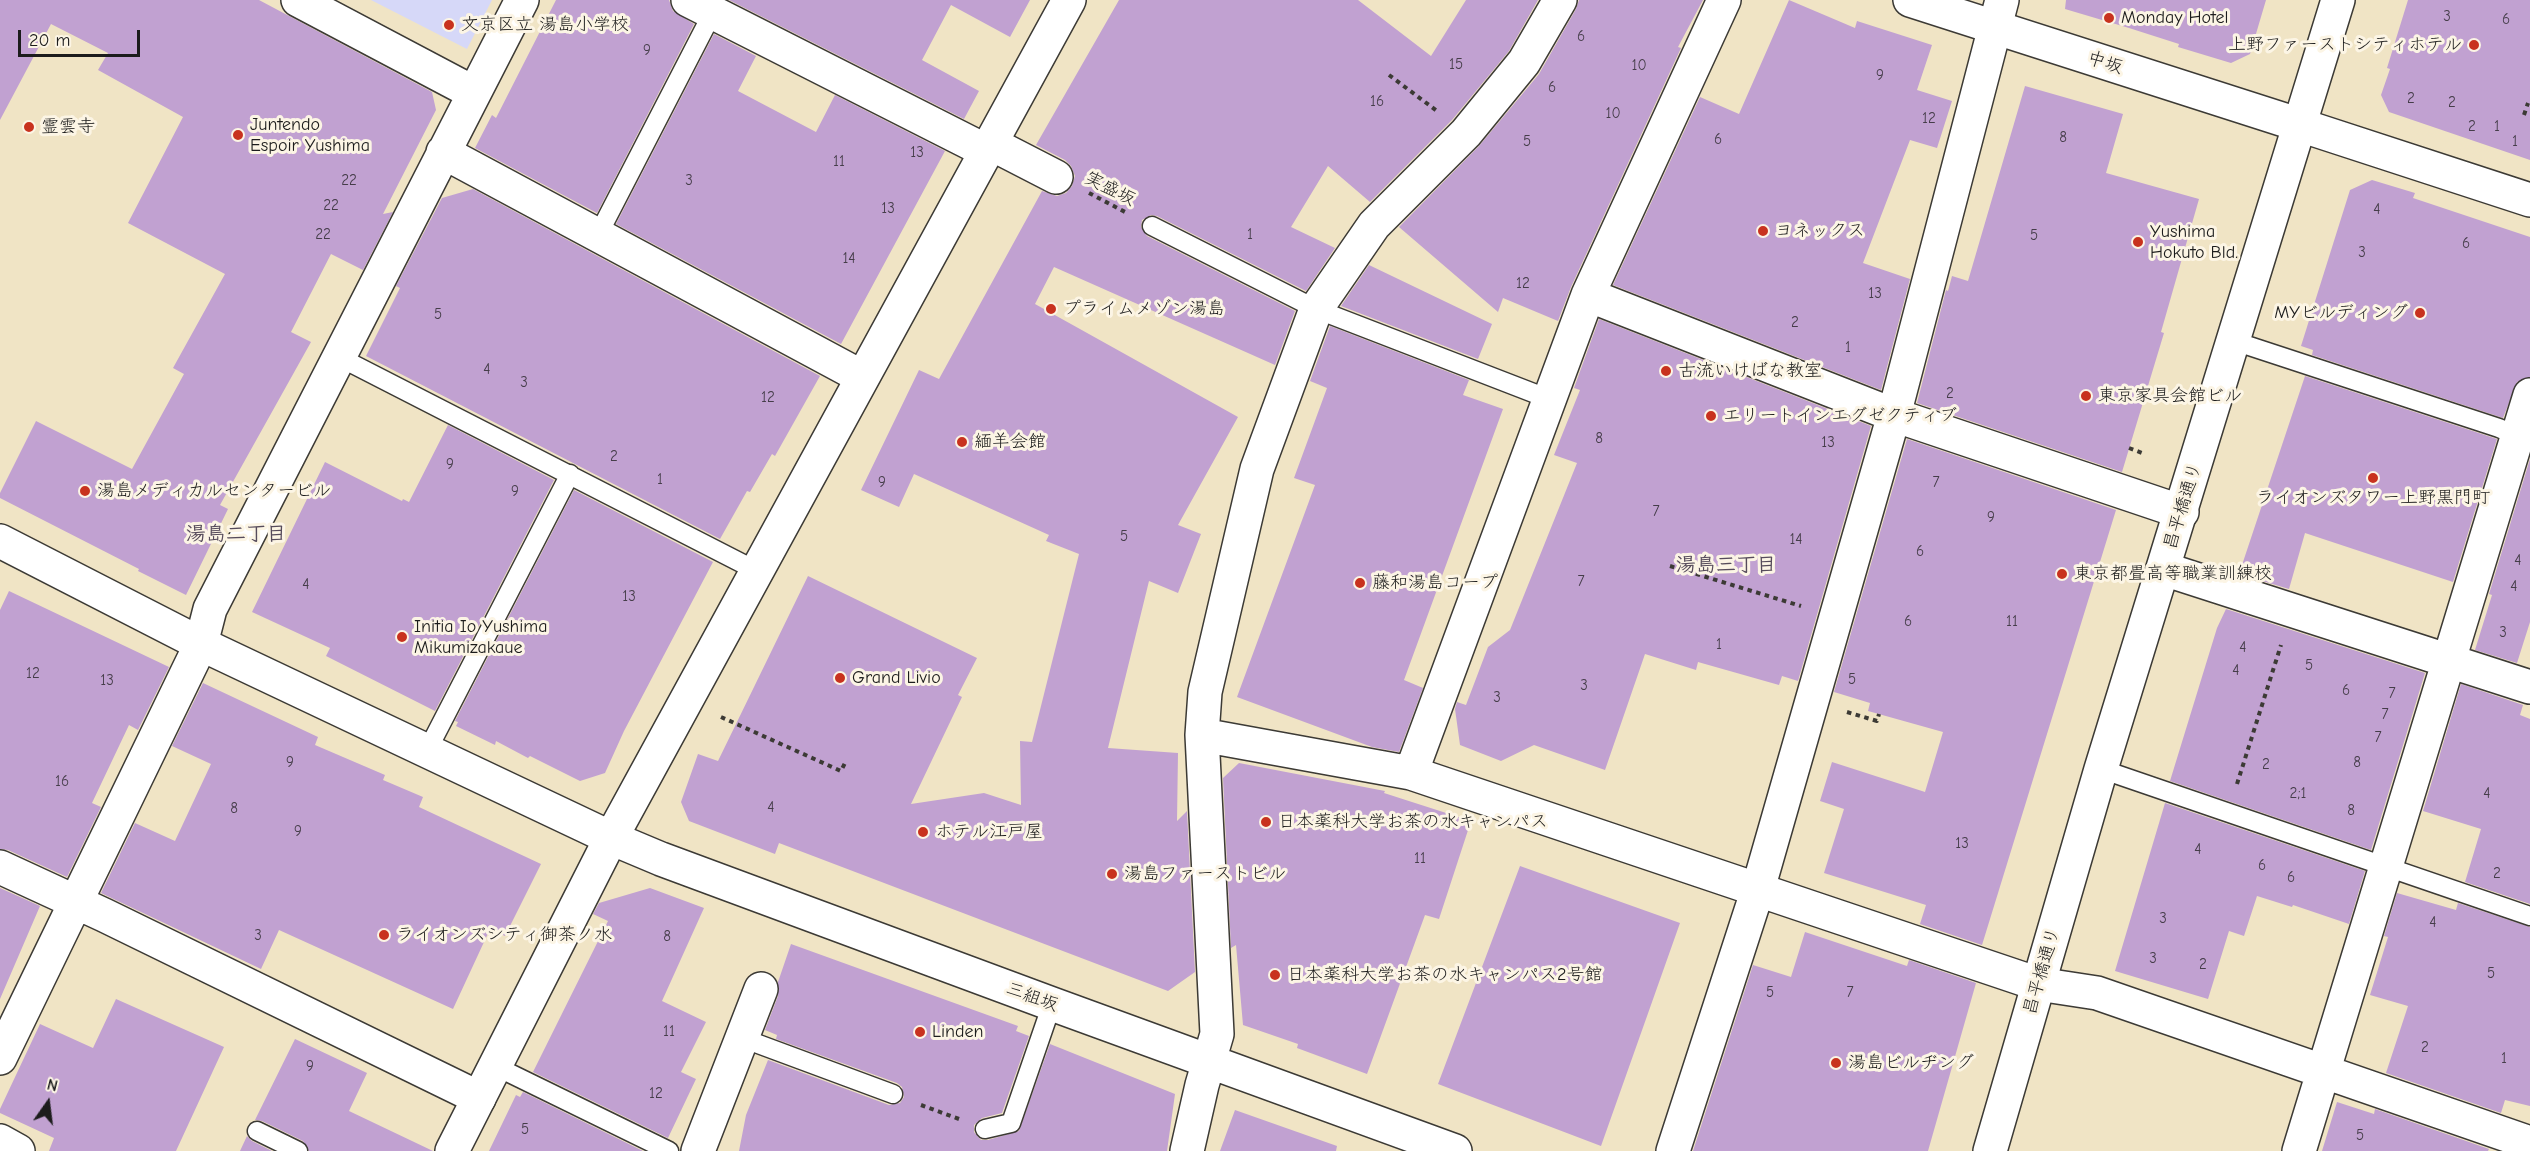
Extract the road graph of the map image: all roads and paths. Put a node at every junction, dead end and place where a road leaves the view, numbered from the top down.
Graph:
1 (298, 0) edge
2 (522, 0) edge
3 (1069, 0) edge
4 (1560, 0) edge
5 (1724, 0) edge
6 (1910, 0) edge
7 (2338, 0) edge
8 (700, 4) edge
9 (1999, 14) edge
10 (1389, 75) dead end
11 (474, 93) junction
12 (2528, 103) dead end
13 (2524, 115) dead end
14 (2300, 125) junction
15 (1466, 133) junction
16 (988, 147) junction
17 (443, 152) junction
18 (1056, 177) joint
19 (2530, 200) edge
20 (1152, 226) joint
21 (598, 236) junction
22 (1588, 295) junction
23 (1316, 309) junction
24 (2234, 341) junction
25 (339, 357) junction
26 (862, 377) junction
27 (2530, 395) edge
28 (1549, 399) junction
29 (1894, 415) junction
30 (2524, 440) edge
31 (2129, 448) dead end
32 (2142, 453) dead end
33 (570, 474) junction
34 (2182, 512) junction
35 (0, 541) edge
36 (1670, 566) dead end
37 (2164, 569) junction
38 (756, 570) junction
39 (2292, 610) junction
40 (1836, 617) junction
41 (201, 644) junction
42 (2448, 660) junction
43 (2530, 687) edge
44 (714, 713) dead end
45 (1202, 735) junction
46 (427, 751) junction
47 (846, 761) dead end
48 (2101, 769) junction
49 (1411, 773) junction
50 (2229, 813) junction
51 (611, 838) junction
52 (0, 867) edge
53 (2386, 867) junction
54 (1758, 889) junction
55 (76, 902) junction
56 (2530, 916) edge
57 (2038, 984) junction
58 (762, 989) dead end
59 (1052, 1004) junction
60 (742, 1038) junction
61 (0, 1058) edge
62 (1209, 1062) junction
63 (495, 1066) junction
64 (2323, 1071) junction
65 (893, 1094) joint
66 (479, 1098) junction
67 (985, 1129) joint
68 (257, 1131) dead end
69 (0, 1141) edge
70 (2530, 1143) edge
71 (18, 1151) edge
72 (298, 1151) edge
73 (452, 1151) edge
74 (669, 1151) edge
75 (698, 1151) edge
76 (1187, 1151) edge
77 (1455, 1151) edge
78 (1674, 1151) edge
79 (1990, 1151) edge
80 (2299, 1151) edge

1 - 11 street
2 - 11 street
3 - 16 street
4 - 15 street
5 - 22 street
6 - 9 street, 中坂
7 - 14 street, 昌平橋通り
8 - 16 street
8 - 21 lane
9 - 14 street, 中坂
9 - 29 street
10 - 15 path
11 - 17 street
12 - 13 path
14 - 19 street, 中坂
14 - 24 street, 昌平橋通り
15 - 23 street
16 - 18 street
16 - 26 street
17 - 21 street
17 - 25 street
18 - 20 path, 実盛坂
20 - 23 lane
21 - 26 street
22 - 28 street
22 - 29 street
23 - 28 lane
23 - 45 street
24 - 30 lane
24 - 34 street, 昌平橋通り
25 - 33 lane
25 - 41 street
26 - 38 street
27 - 30 street
28 - 49 street
29 - 34 street
29 - 40 street
30 - 42 street
31 - 32 path
33 - 38 lane
33 - 46 lane
34 - 37 street, 昌平橋通り
35 - 41 street, 三組坂
36 - 40 path
37 - 39 street
37 - 48 street, 昌平橋通り
38 - 51 street
39 - 42 street
39 - 50 path
40 - 54 street
41 - 46 street, 三組坂
41 - 55 street
42 - 43 street
42 - 53 street
44 - 47 path
45 - 49 street
45 - 62 street
46 - 51 street, 三組坂
48 - 50 lane
48 - 57 street, 昌平橋通り
49 - 54 street
50 - 53 lane
51 - 59 street, 三組坂
51 - 63 street
52 - 55 street
53 - 56 lane
53 - 64 street
54 - 57 street
54 - 78 street
55 - 61 street
55 - 66 street
57 - 64 street
57 - 79 street, 昌平橋通り
58 - 60 street
59 - 62 street, 三組坂
59 - 67 lane
60 - 65 lane
60 - 75 street
62 - 76 street
62 - 77 street, 三組坂
63 - 66 street
63 - 74 lane
64 - 70 street
64 - 80 street
65 - 67 path
66 - 73 street
68 - 72 lane
69 - 71 street

